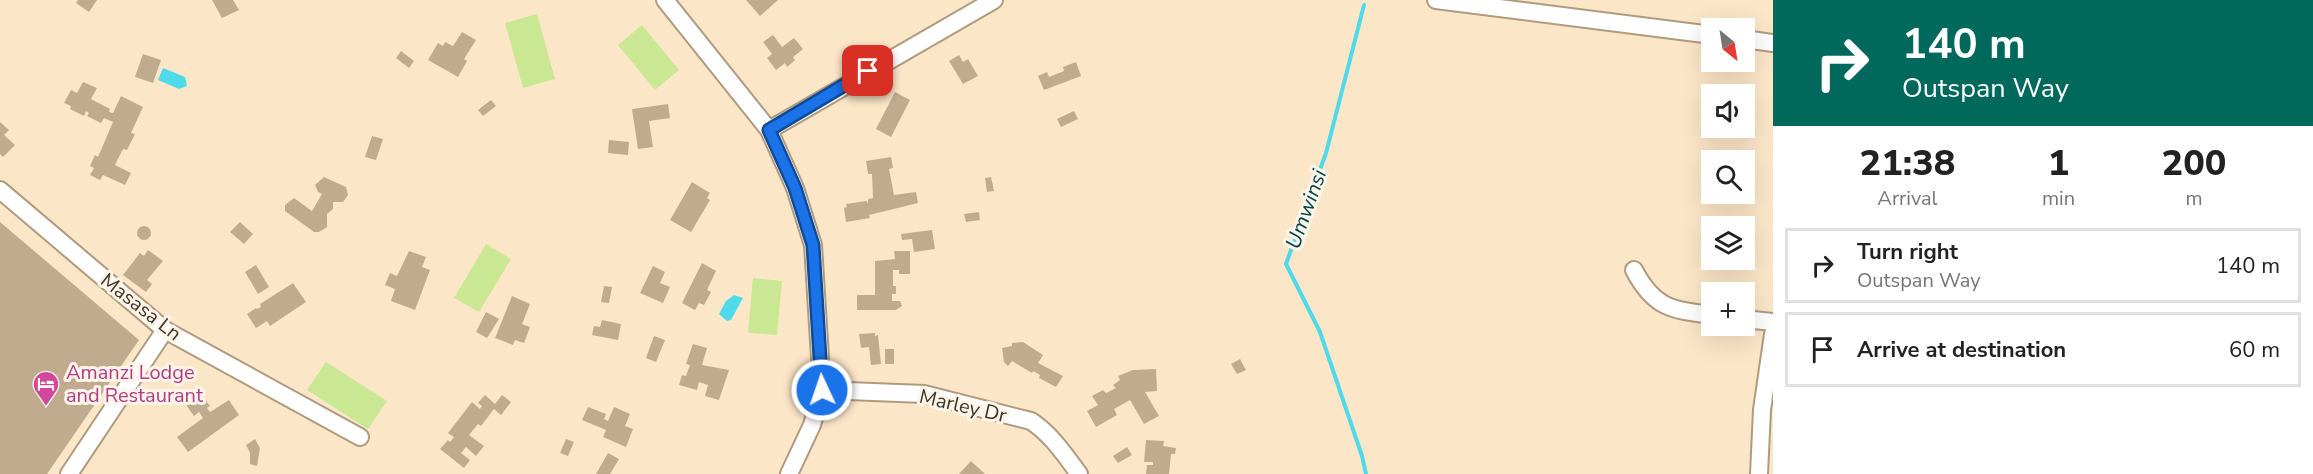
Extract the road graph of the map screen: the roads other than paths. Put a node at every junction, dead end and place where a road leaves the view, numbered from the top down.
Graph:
1 (665, 0) edge
2 (994, 0) edge
3 (1436, 0) edge
4 (1701, 34) edge
5 (1755, 41) edge
6 (1773, 43) edge
7 (769, 130) junction
8 (0, 190) edge
9 (1634, 270) dead end
10 (1701, 314) edge
11 (1755, 320) edge
12 (1773, 322) edge
13 (165, 330) junction
14 (1773, 333) edge
15 (822, 390) junction
16 (1768, 411) edge
17 (360, 437) dead end
18 (69, 474) edge
19 (789, 474) edge
20 (1079, 474) edge
21 (1759, 474) edge

1 - 7 street
2 - 7 street
3 - 4 street
5 - 6 street
7 - 15 street
8 - 13 street, Masasa Ln
9 - 10 street
11 - 12 street
13 - 17 street, Masasa Ln
13 - 18 street
14 - 16 street
15 - 19 street
15 - 20 street, Marley Dr
16 - 21 street

